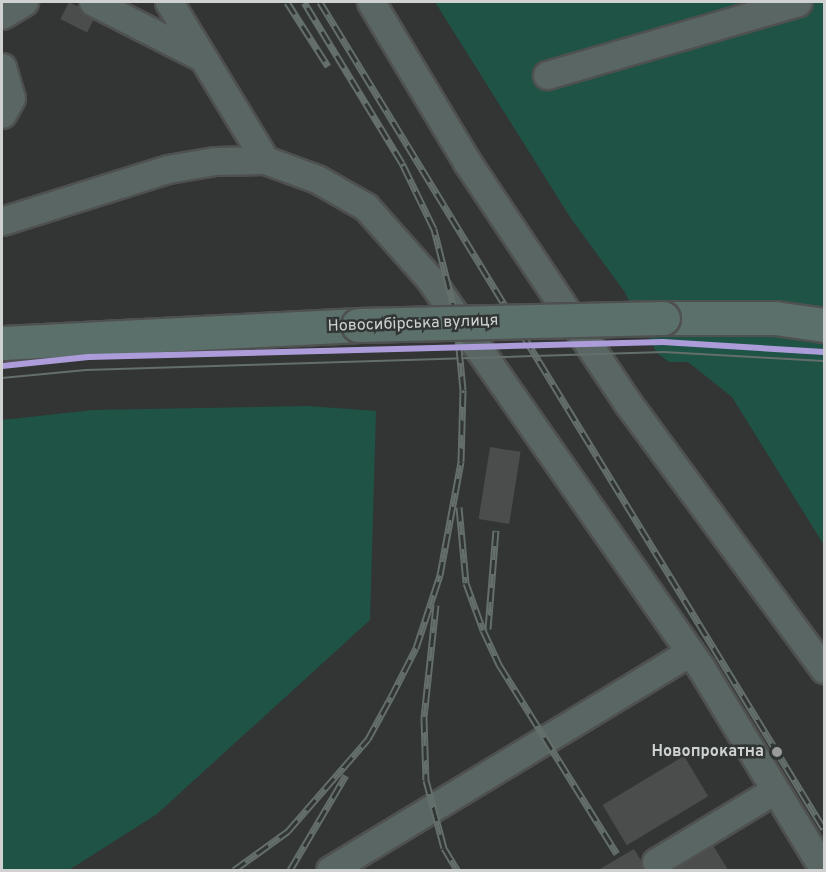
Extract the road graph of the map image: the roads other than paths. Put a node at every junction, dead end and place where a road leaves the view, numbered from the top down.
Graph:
1 (24, 2) edge
2 (93, 2) edge
3 (169, 2) edge
4 (371, 2) edge
5 (798, 2) edge
6 (2, 15) edge
7 (204, 59) junction
8 (2, 67) edge
9 (547, 75) dead end
10 (2, 114) edge
11 (265, 160) junction
12 (2, 221) edge
13 (825, 325) edge
14 (2, 343) edge
15 (690, 652) junction
16 (825, 669) edge
17 (776, 789) junction
18 (656, 862) dead end
19 (330, 870) edge
20 (825, 870) edge

1 - 6 lane
2 - 7 lane
3 - 7 lane
4 - 16 lane
5 - 9 lane
7 - 11 lane
8 - 10 lane
11 - 12 lane
11 - 15 lane
13 - 14 main road, Новосибірська вулиця, bridge
15 - 17 lane
15 - 19 lane
17 - 18 lane
17 - 20 lane

